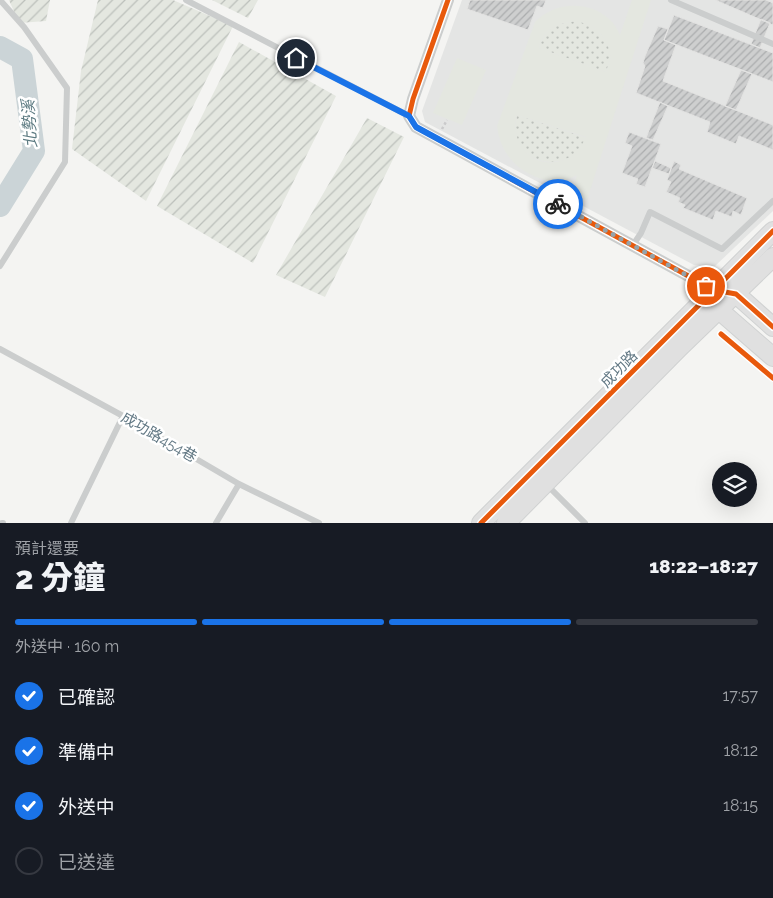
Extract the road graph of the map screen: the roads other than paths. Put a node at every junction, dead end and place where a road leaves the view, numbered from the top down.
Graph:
1 (0, 0) edge
2 (186, 0) edge
3 (448, 0) edge
4 (671, 0) edge
5 (773, 44) edge
6 (409, 116) junction
7 (772, 204) edge
8 (773, 231) edge
9 (633, 246) junction
10 (773, 257) edge
11 (0, 266) edge
12 (714, 290) junction
13 (736, 294) junction
14 (719, 310) junction
15 (773, 327) edge
16 (0, 349) edge
17 (773, 357) edge
18 (123, 416) junction
19 (558, 458) junction
20 (239, 484) junction
21 (545, 484) junction
22 (71, 523) edge
23 (216, 523) edge
24 (319, 523) edge
25 (481, 523) edge
26 (506, 523) edge
27 (585, 523) edge

1 - 11 lane
2 - 6 lane
3 - 6 street
4 - 5 lane
6 - 9 street
7 - 9 lane
8 - 12 street, 成功路
9 - 12 street
10 - 13 street, 成功路
12 - 13 street
12 - 14 street
12 - 19 street, 成功路
13 - 14 street, 成功路
13 - 15 street
14 - 17 street
14 - 19 street, 成功路
16 - 18 lane, 成功路454巷
18 - 20 lane, 成功路454巷
18 - 22 lane
19 - 21 street, 成功路
19 - 25 street, 成功路
20 - 23 lane
20 - 24 lane, 成功路454巷
21 - 26 street, 成功路
21 - 27 lane

